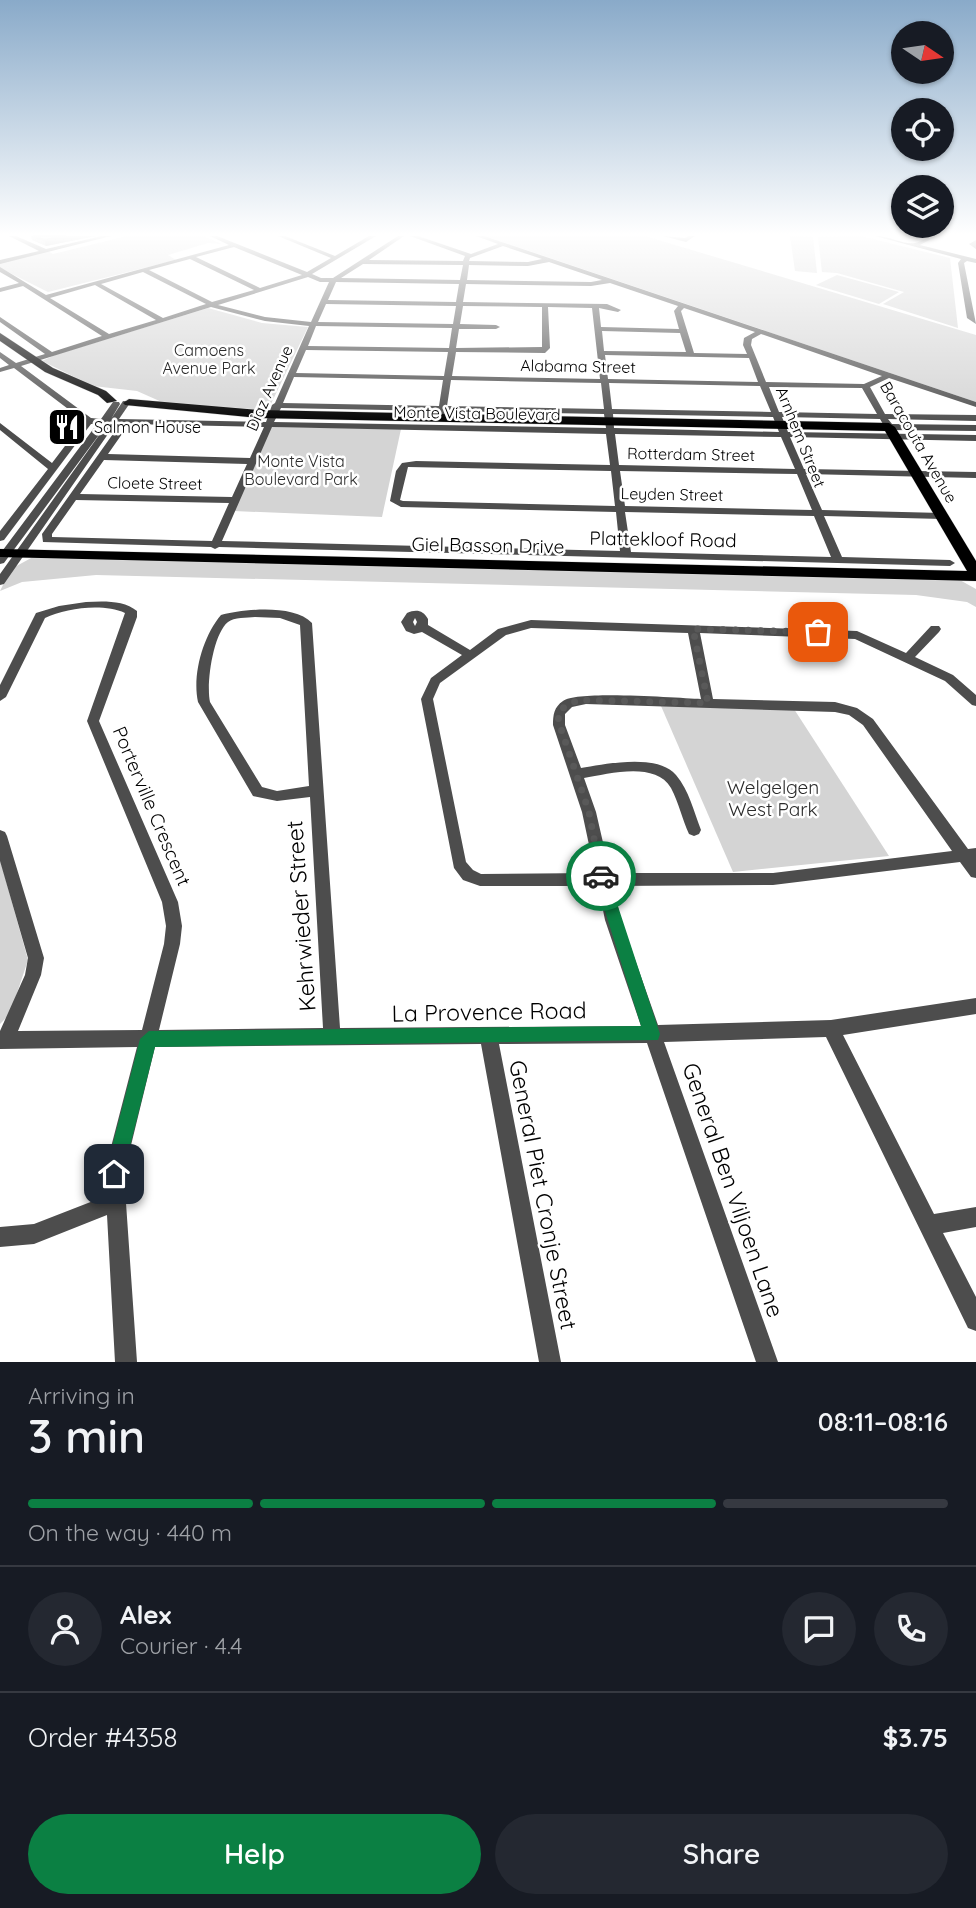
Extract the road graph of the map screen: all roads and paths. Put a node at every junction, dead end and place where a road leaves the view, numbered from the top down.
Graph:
1 (49, 300) edge
2 (125, 300) edge
3 (201, 300) edge
4 (229, 300) edge
5 (461, 300) edge
6 (667, 300) edge
7 (968, 300) edge
8 (323, 302) joint
9 (460, 304) junction
10 (212, 305) junction
11 (545, 305) junction
12 (683, 305) junction
13 (595, 306) junction
14 (618, 310) dead end
15 (0, 319) edge
16 (162, 320) junction
17 (976, 322) edge
18 (313, 324) junction
19 (457, 327) junction
20 (496, 327) dead end
21 (598, 329) junction
22 (683, 331) junction
23 (763, 331) junction
24 (0, 336) edge
25 (109, 337) junction
26 (302, 348) junction
27 (453, 351) junction
28 (601, 353) junction
29 (0, 354) edge
30 (52, 355) junction
31 (691, 355) junction
32 (751, 356) junction
33 (34, 360) junction
34 (16, 365) junction
35 (0, 370) edge
36 (290, 375) junction
37 (890, 375) junction
38 (448, 378) junction
39 (604, 380) junction
40 (764, 384) junction
41 (865, 386) junction
42 (124, 400) junction
43 (976, 405) edge
44 (273, 415) junction
45 (441, 418) junction
46 (976, 418) edge
47 (89, 421) junction
48 (102, 421) junction
49 (609, 421) junction
50 (113, 422) junction
51 (126, 422) junction
52 (780, 424) junction
53 (0, 426) edge
54 (889, 426) junction
55 (976, 428) edge
56 (976, 438) edge
57 (101, 457) junction
58 (253, 461) junction
59 (615, 468) junction
60 (800, 472) junction
61 (53, 473) junction
62 (917, 474) junction
63 (976, 475) edge
64 (74, 477) junction
65 (88, 477) junction
66 (73, 497) junction
67 (236, 500) junction
68 (401, 504) joint
69 (620, 509) junction
70 (817, 513) junction
71 (942, 516) junction
72 (0, 520) edge
73 (8, 528) junction
74 (215, 546) junction
75 (5, 551) edge
76 (626, 556) junction
77 (838, 561) junction
78 (950, 563) dead end
79 (976, 575) edge
80 (0, 582) edge
81 (422, 627) dead end
82 (693, 629) junction
83 (934, 629) dead end
84 (470, 655) junction
85 (909, 657) junction
86 (0, 697) edge
87 (976, 702) edge
88 (708, 703) junction
89 (576, 774) junction
90 (316, 791) junction
91 (694, 830) dead end
92 (0, 836) edge
93 (970, 855) edge
94 (976, 872) edge
95 (602, 879) junction
96 (976, 1006) edge
97 (831, 1028) junction
98 (652, 1034) junction
99 (332, 1038) junction
100 (489, 1038) junction
101 (149, 1039) junction
102 (3, 1040) edge
103 (113, 1203) junction
104 (976, 1217) edge
105 (929, 1225) junction
106 (0, 1237) edge
107 (976, 1320) edge
108 (126, 1362) edge
109 (550, 1362) edge
110 (767, 1362) edge

1 - 25 street
2 - 16 street
3 - 10 street
4 - 10 street
5 - 9 street
6 - 12 street
7 - 17 street
8 - 9 street
8 - 18 street, Diaz Avenue
9 - 11 street
9 - 19 street
10 - 16 street
10 - 18 street
11 - 13 street
11 - 27 street
12 - 22 street
12 - 23 street
13 - 14 street
13 - 21 street
15 - 30 street
16 - 25 street
18 - 19 street
18 - 26 street, Diaz Avenue
19 - 20 street
19 - 27 street
21 - 22 street
21 - 28 street
22 - 31 street
23 - 32 street
23 - 37 street
24 - 33 main road
25 - 30 street
26 - 27 street
26 - 36 street, Diaz Avenue
27 - 38 street
28 - 31 street
28 - 39 street
29 - 34 street
30 - 33 street
31 - 32 street
32 - 40 street, Arnhem Street
33 - 34 street
33 - 42 main road
34 - 35 street
34 - 47 street
36 - 38 street, Alabama Street
36 - 44 street, Diaz Avenue
37 - 41 street, Baracouta Avenue
37 - 43 street
38 - 39 street, Alabama Street
38 - 45 street
39 - 40 street, Alabama Street
39 - 49 street
40 - 41 street, Alabama Street
40 - 52 street, Arnhem Street
41 - 54 street, Baracouta Avenue
42 - 44 main road, Monte Vista Boulevard
42 - 48 street
42 - 50 street
44 - 45 main road, Monte Vista Boulevard
44 - 51 street, Monte Vista Boulevard
44 - 58 street, Diaz Avenue
45 - 49 main road, Monte Vista Boulevard
46 - 54 street, Monte Vista Boulevard
47 - 48 street, Monte Vista Boulevard
47 - 61 street
48 - 50 street, Monte Vista Boulevard
48 - 61 street
49 - 52 main road, Monte Vista Boulevard
49 - 59 street
50 - 51 street, Monte Vista Boulevard
50 - 64 street
51 - 57 street
52 - 54 main road, Monte Vista Boulevard
52 - 60 street, Arnhem Street
53 - 61 street
54 - 55 street, Monte Vista Boulevard
54 - 56 street, Monte Vista Boulevard
54 - 62 main road, Baracouta Avenue
57 - 58 street
57 - 65 street
58 - 67 street, Diaz Avenue
59 - 60 street, Rotterdam Street
59 - 68 street, Rotterdam Street
59 - 69 street
60 - 62 street, Rotterdam Street
60 - 70 street, Arnhem Street
61 - 64 street
61 - 73 street
61 - 75 street
62 - 63 street, Rotterdam Street
62 - 71 main road, Baracouta Avenue
64 - 65 street
64 - 75 street
65 - 66 street
66 - 67 street, Cloete Street
66 - 74 street, Plattekloof Road
67 - 74 street, Diaz Avenue
68 - 69 street, Leyden Street
69 - 70 street, Leyden Street
69 - 76 street
70 - 71 street, Leyden Street
70 - 77 street, Arnhem Street
71 - 79 main road, Baracouta Avenue
72 - 73 street
73 - 75 street
74 - 76 street, Plattekloof Road
75 - 79 main road, Giel Basson Drive
75 - 80 street
76 - 77 street, Plattekloof Road
77 - 78 street, Plattekloof Road
81 - 84 street
82 - 84 street
82 - 85 street
82 - 88 street
83 - 85 street
84 - 95 street
85 - 87 street
86 - 101 street, Porterville Crescent
88 - 89 street, General Ben Viljoen Lane
88 - 93 street
89 - 91 street
89 - 95 street, General Ben Viljoen Lane
90 - 90 street, Kehrwieder Street
90 - 99 street, Kehrwieder Street
92 - 102 street
93 - 94 street
93 - 95 street
95 - 98 street, General Ben Viljoen Lane
96 - 97 street, La Provence Road
97 - 98 street, La Provence Road
97 - 105 street
98 - 100 street, La Provence Road
98 - 110 street, General Ben Viljoen Lane
99 - 100 street, La Provence Road
99 - 101 street, La Provence Road
100 - 109 street, General Piet Cronje Street
101 - 102 street, La Provence Road
101 - 103 street
103 - 106 street
103 - 108 street
104 - 105 street
105 - 107 street

